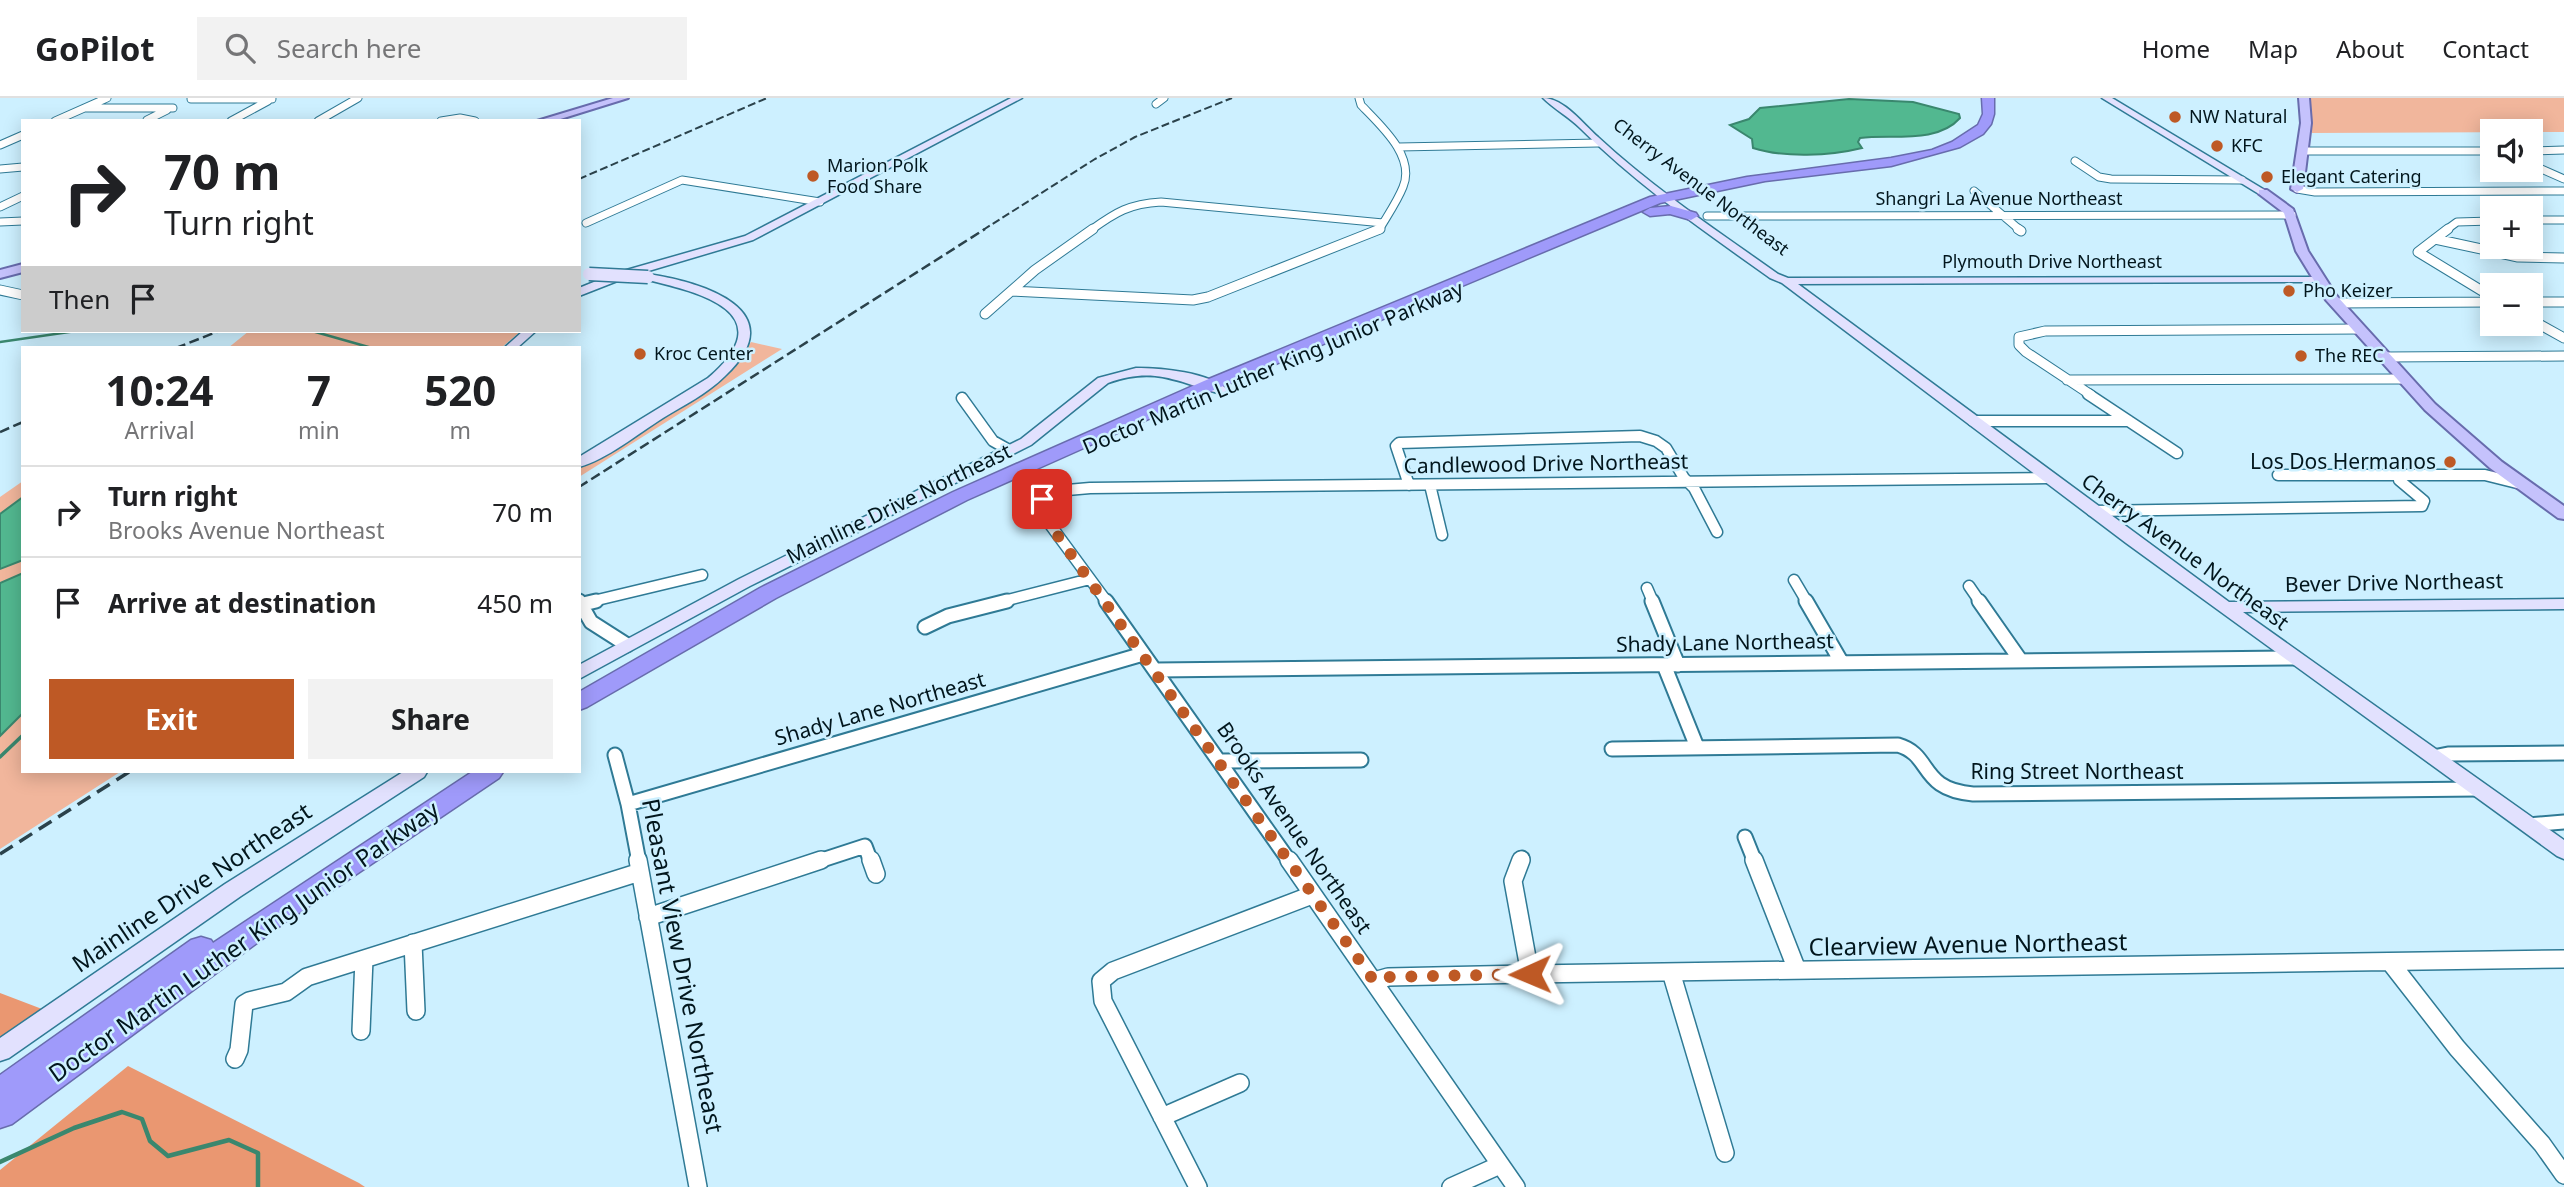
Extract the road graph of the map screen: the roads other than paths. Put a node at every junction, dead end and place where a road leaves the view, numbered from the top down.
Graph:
1 (107, 98) edge
2 (358, 98) edge
3 (623, 98) edge
4 (1018, 98) edge
5 (1164, 98) edge
6 (1359, 98) edge
7 (1547, 98) edge
8 (1988, 98) edge
9 (2106, 98) edge
10 (2304, 98) edge
11 (192, 99) edge
12 (273, 99) edge
13 (1156, 104) dead end
14 (85, 108) junction
15 (173, 108) junction
16 (60, 119) edge
17 (149, 119) edge
18 (235, 119) edge
19 (321, 119) edge
20 (549, 119) edge
21 (1588, 130) junction
22 (20, 138) edge
23 (1598, 143) junction
24 (0, 145) edge
25 (1399, 146) junction
26 (1615, 147) junction
27 (2303, 150) junction
28 (2564, 150) edge
29 (2480, 151) edge
30 (2543, 151) edge
31 (2074, 161) dead end
32 (21, 167) edge
33 (0, 169) edge
34 (2543, 170) edge
35 (2564, 179) edge
36 (2242, 180) junction
37 (2297, 189) junction
38 (1974, 191) dead end
39 (2564, 191) edge
40 (2263, 192) junction
41 (0, 195) edge
42 (21, 195) edge
43 (21, 196) edge
44 (1672, 198) junction
45 (820, 202) junction
46 (0, 207) edge
47 (2002, 215) junction
48 (2292, 215) junction
49 (1691, 216) junction
50 (1706, 216) junction
51 (2543, 220) edge
52 (2564, 220) edge
53 (21, 221) edge
54 (2480, 221) edge
55 (0, 222) edge
56 (586, 223) dead end
57 (1382, 223) junction
58 (2021, 231) dead end
59 (2435, 239) junction
60 (1558, 247) junction
61 (2564, 258) edge
62 (21, 269) edge
63 (0, 274) edge
64 (584, 274) edge
65 (2318, 279) junction
66 (1786, 281) junction
67 (0, 290) edge
68 (2480, 290) edge
69 (1012, 291) junction
70 (581, 292) edge
71 (21, 295) edge
72 (2480, 302) edge
73 (2543, 302) edge
74 (2564, 302) edge
75 (2336, 303) junction
76 (985, 314) dead end
77 (2543, 326) edge
78 (2360, 329) junction
79 (528, 333) edge
80 (2564, 338) edge
81 (512, 346) edge
82 (2564, 356) edge
83 (2385, 357) junction
84 (2405, 379) junction
85 (2067, 380) junction
86 (1216, 388) junction
87 (962, 398) dead end
88 (1973, 421) junction
89 (2129, 421) junction
90 (1009, 450) junction
91 (2177, 453) dead end
92 (581, 462) edge
93 (2491, 470) junction
94 (2278, 475) dead end
95 (2403, 476) junction
96 (2047, 478) junction
97 (1688, 482) junction
98 (1409, 485) junction
99 (1430, 485) junction
100 (1046, 496) joint
101 (2559, 507) edge
102 (2092, 511) junction
103 (1717, 532) dead end
104 (1442, 535) dead end
105 (702, 575) dead end
106 (1090, 579) junction
107 (1794, 580) dead end
108 (1969, 586) dead end
109 (1647, 588) dead end
110 (581, 603) edge
111 (2564, 604) edge
112 (581, 606) edge
113 (2225, 607) junction
114 (925, 627) dead end
115 (628, 645) junction
116 (1143, 654) junction
117 (2295, 658) junction
118 (2021, 661) junction
119 (1842, 663) junction
120 (1671, 665) junction
121 (1156, 670) junction
122 (581, 672) edge
123 (581, 701) edge
124 (581, 715) edge
125 (1697, 747) junction
126 (1612, 749) dead end
127 (2564, 752) edge
128 (615, 755) dead end
129 (2433, 757) junction
130 (1361, 760) dead end
131 (1219, 761) junction
132 (415, 773) edge
133 (464, 773) edge
134 (489, 773) edge
135 (2478, 789) junction
136 (628, 804) junction
137 (2564, 822) edge
138 (2528, 825) junction
139 (1745, 837) dead end
140 (2564, 851) edge
141 (1522, 858) dead end
142 (640, 872) junction
143 (876, 874) dead end
144 (1312, 895) junction
145 (648, 917) junction
146 (413, 943) junction
147 (364, 958) junction
148 (2564, 959) edge
149 (2390, 962) junction
150 (1797, 970) junction
151 (1671, 972) junction
152 (1530, 974) junction
153 (1374, 981) junction
154 (416, 1011) dead end
155 (361, 1031) dead end
156 (0, 1051) edge
157 (234, 1059) dead end
158 (1240, 1083) dead end
159 (0, 1093) edge
160 (0, 1114) edge
161 (1162, 1117) junction
162 (1725, 1153) dead end
163 (1500, 1165) junction
164 (2564, 1175) edge
165 (698, 1187) edge
166 (1198, 1187) edge
167 (1451, 1187) edge
168 (1516, 1187) edge

1 - 14 street
2 - 19 street
3 - 20 main road
4 - 45 street
5 - 13 street
6 - 25 street
7 - 21 street, Cherry Avenue Northeast
8 - 44 highway, Doctor Martin Luther King Junior Parkway
9 - 36 street
10 - 27 main road
11 - 12 street
11 - 15 street
12 - 18 street
14 - 15 street
14 - 16 street
15 - 17 street
21 - 23 street, Cherry Avenue Northeast
21 - 26 street, Cherry Avenue Northeast
22 - 24 street
23 - 25 street
23 - 26 street
23 - 44 street, Cherry Avenue Northeast
25 - 57 street
26 - 44 street, Cherry Avenue Northeast
27 - 29 street
27 - 37 main road
28 - 30 street
31 - 36 street
32 - 33 street
34 - 35 street
36 - 40 street
37 - 39 street
37 - 40 main road
37 - 48 main road
38 - 47 street
40 - 48 main road
41 - 42 street
43 - 46 street
44 - 49 street, Cherry Avenue Northeast
44 - 50 street, Cherry Avenue Northeast
44 - 60 highway, Doctor Martin Luther King Junior Parkway
44 - 86 highway, Doctor Martin Luther King Junior Parkway
45 - 56 street
45 - 70 street
47 - 48 street, Shangri La Avenue Northeast
47 - 50 street, Shangri La Avenue Northeast
47 - 58 street
48 - 65 main road
49 - 60 highway
49 - 66 street, Cherry Avenue Northeast
50 - 66 street, Cherry Avenue Northeast
51 - 52 street
53 - 55 street
54 - 59 street
57 - 69 street
57 - 69 street
59 - 61 street
59 - 68 street
60 - 86 highway, Doctor Martin Luther King Junior Parkway
62 - 63 main road
64 - 92 street, bridge
65 - 66 street, Plymouth Drive Northeast
65 - 75 main road
66 - 88 street, Cherry Avenue Northeast
67 - 71 street
69 - 76 street
72 - 75 street
73 - 74 street
75 - 78 main road
77 - 80 street
78 - 83 main road
78 - 85 street
79 - 81 street
82 - 83 street
83 - 84 main road
84 - 85 street
84 - 93 main road
85 - 89 street
86 - 90 street, Mainline Drive Northeast
86 - 123 highway, Doctor Martin Luther King Junior Parkway
86 - 124 highway, Doctor Martin Luther King Junior Parkway
87 - 90 street
88 - 89 street
88 - 96 street, Cherry Avenue Northeast
89 - 91 street
90 - 115 street, Mainline Drive Northeast
93 - 95 street
93 - 101 main road
94 - 95 street
95 - 102 street
96 - 97 street, Candlewood Drive Northeast
96 - 102 street, Cherry Avenue Northeast
97 - 98 street
97 - 99 street, Candlewood Drive Northeast
97 - 103 street
98 - 99 street, Candlewood Drive Northeast
98 - 100 street, Candlewood Drive Northeast
99 - 104 street
100 - 106 street, Brooks Avenue Northeast
102 - 113 street, Cherry Avenue Northeast
105 - 110 street
106 - 114 street
106 - 116 street, Brooks Avenue Northeast
107 - 119 street
108 - 118 street
109 - 120 street
111 - 113 street, Bever Drive Northeast
112 - 115 street
113 - 117 street, Cherry Avenue Northeast
115 - 122 street, Mainline Drive Northeast
116 - 121 street, Brooks Avenue Northeast
116 - 136 street, Shady Lane Northeast
117 - 118 street, Shady Lane Northeast
117 - 129 street, Cherry Avenue Northeast
118 - 119 street, Shady Lane Northeast
119 - 120 street, Shady Lane Northeast
120 - 121 street, Shady Lane Northeast
120 - 125 street
121 - 131 street, Brooks Avenue Northeast
125 - 126 street, Ring Street Northeast
125 - 135 street, Ring Street Northeast
127 - 129 street
128 - 136 street, Pleasant View Drive Northeast
129 - 135 street, Cherry Avenue Northeast
130 - 131 street
131 - 144 street, Brooks Avenue Northeast
132 - 156 street, Mainline Drive Northeast
133 - 159 highway, Doctor Martin Luther King Junior Parkway
134 - 160 highway, Doctor Martin Luther King Junior Parkway
135 - 138 street, Cherry Avenue Northeast
136 - 142 street, Pleasant View Drive Northeast
137 - 138 street
138 - 140 street, Cherry Avenue Northeast
139 - 150 street
141 - 152 street
142 - 145 street, Pleasant View Drive Northeast
142 - 146 street
143 - 145 street
144 - 153 street, Brooks Avenue Northeast
144 - 161 street
145 - 165 street, Pleasant View Drive Northeast
146 - 147 street
146 - 154 street
147 - 155 street
147 - 157 street
148 - 149 street, Clearview Avenue Northeast
149 - 150 street, Clearview Avenue Northeast
149 - 164 street
150 - 151 street, Clearview Avenue Northeast
151 - 152 street, Clearview Avenue Northeast
151 - 162 street
152 - 153 street, Clearview Avenue Northeast
153 - 163 street, Brooks Avenue Northeast
158 - 161 street
161 - 166 street
163 - 167 street
163 - 168 street, Brooks Avenue Northeast

